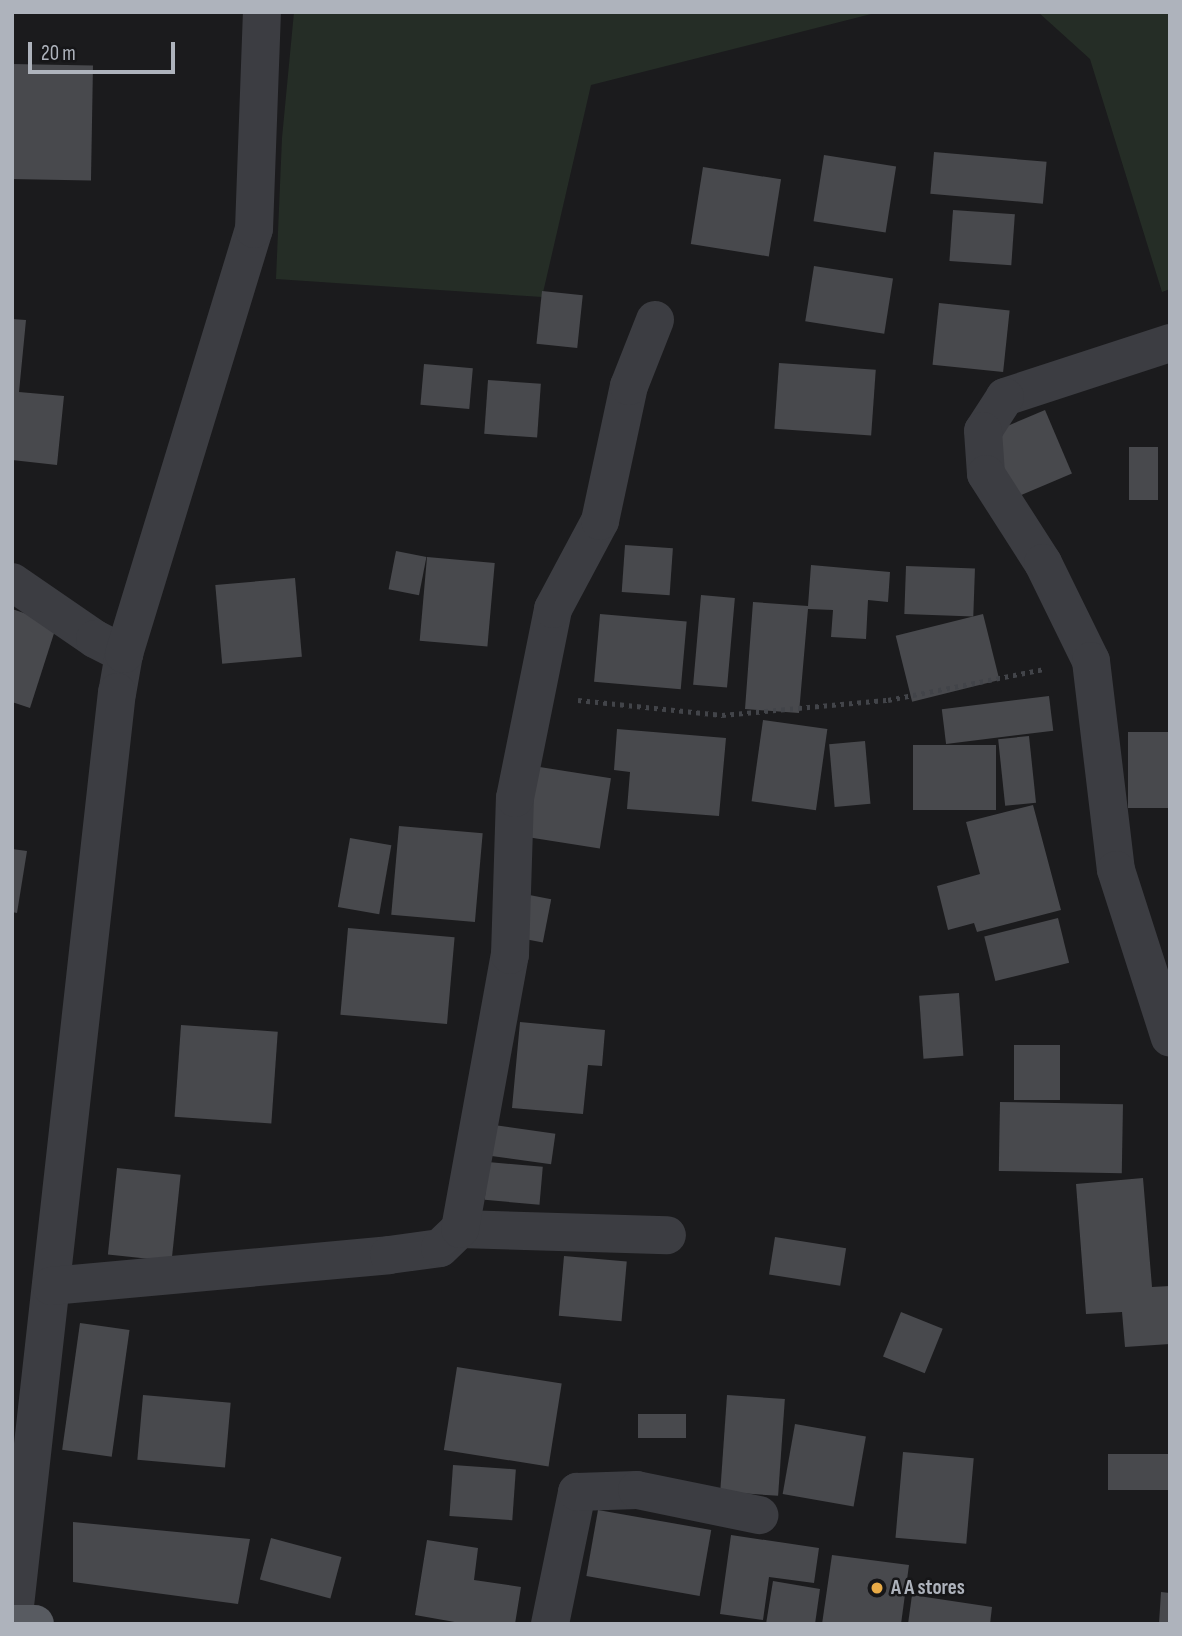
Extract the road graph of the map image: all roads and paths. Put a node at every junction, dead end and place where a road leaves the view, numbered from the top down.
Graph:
1 (262, 12) edge
2 (654, 320) dead end
3 (1170, 343) edge
4 (12, 582) edge
5 (124, 654) junction
6 (1091, 661) junction
7 (536, 696) junction
8 (1170, 1038) edge
9 (460, 1229) junction
10 (667, 1235) dead end
11 (51, 1286) junction
12 (759, 1515) dead end
13 (13, 1624) edge
14 (35, 1624) edge
15 (550, 1624) edge

1 - 5 street
2 - 7 street
3 - 6 street
4 - 5 street
5 - 11 street
6 - 7 path
6 - 8 street
7 - 9 street
9 - 10 street
9 - 11 street
11 - 13 street
12 - 15 street
13 - 14 main road

